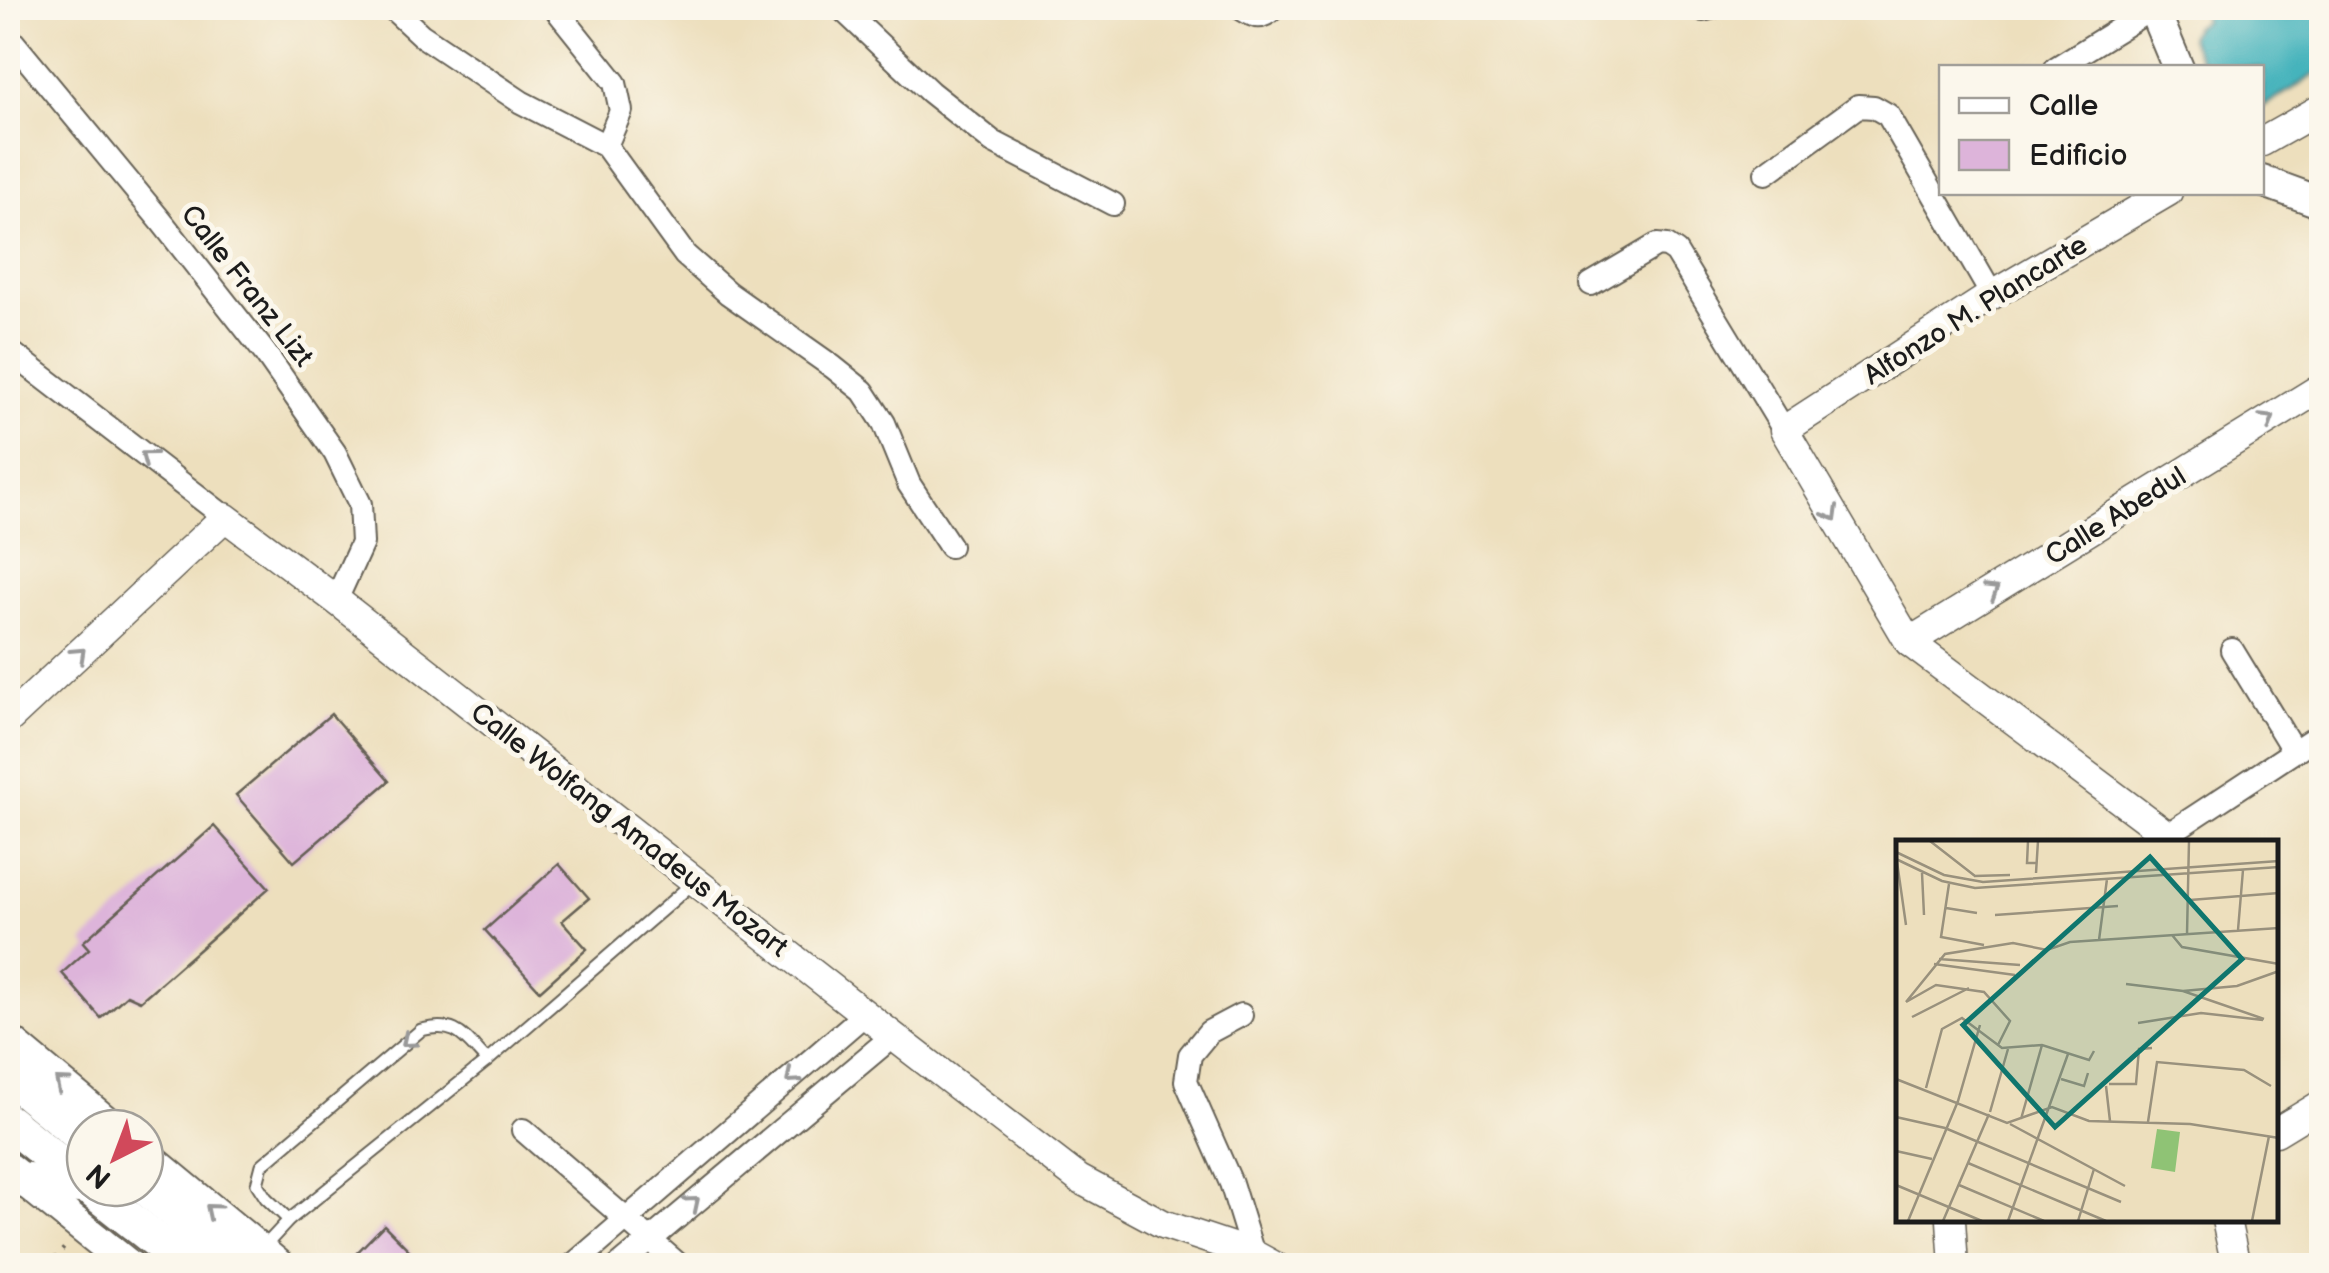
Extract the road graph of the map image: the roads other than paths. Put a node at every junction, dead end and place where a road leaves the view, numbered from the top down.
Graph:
1 (392, 8) edge
2 (555, 8) edge
3 (841, 8) edge
4 (1240, 8) edge
5 (1274, 8) edge
6 (1690, 8) edge
7 (1711, 8) edge
8 (2153, 8) edge
9 (8, 36) edge
10 (2061, 65) edge
11 (2177, 65) edge
12 (2322, 108) edge
13 (2264, 141) edge
14 (606, 146) junction
15 (1766, 173) dead end
16 (2264, 181) edge
17 (2163, 195) edge
18 (2322, 203) edge
19 (1113, 204) dead end
20 (1591, 284) dead end
21 (1992, 295) junction
22 (8, 350) edge
23 (2322, 387) edge
24 (1784, 430) junction
25 (225, 517) junction
26 (950, 546) dead end
27 (336, 600) junction
28 (1909, 642) junction
29 (2232, 650) dead end
30 (8, 720) edge
31 (2322, 733) edge
32 (2293, 750) junction
33 (2171, 839) edge
34 (696, 880) junction
35 (866, 1013) junction
36 (1242, 1015) dead end
37 (893, 1036) junction
38 (8, 1039) edge
39 (487, 1061) junction
40 (8, 1076) edge
41 (2322, 1104) edge
42 (90, 1108) edge
43 (8, 1122) edge
44 (65, 1123) edge
45 (522, 1130) dead end
46 (2279, 1130) edge
47 (65, 1168) edge
48 (165, 1172) edge
49 (15, 1174) edge
50 (65, 1182) edge
51 (165, 1200) edge
52 (115, 1208) edge
53 (289, 1220) junction
54 (627, 1220) junction
55 (1951, 1223) edge
56 (2227, 1223) edge
57 (649, 1240) junction
58 (261, 1260) edge
59 (1264, 1260) edge
60 (130, 1266) edge
61 (189, 1266) edge
62 (572, 1266) edge
63 (619, 1266) edge
64 (680, 1266) edge
65 (1954, 1266) edge
66 (2236, 1266) edge

1 - 14 street
2 - 14 street
3 - 19 street
4 - 5 street
6 - 7 street
8 - 10 street
8 - 11 main road
9 - 27 street, Calle Franz Lizt
12 - 13 street
14 - 26 street
15 - 21 street
16 - 18 main road
17 - 21 street, Alfonzo M. Plancarte
20 - 24 street
21 - 24 street, Alfonzo M. Plancarte
25 -> 22 street, Calle Wolfang Amadeus Mozart
28 -> 23 street, Calle Abedul
24 -> 28 street
25 - 27 street, Calle Wolfang Amadeus Mozart
30 -> 25 street
27 - 34 street, Calle Wolfang Amadeus Mozart
28 - 33 street
29 - 32 street
31 - 32 street
32 - 33 street
34 - 35 street, Calle Wolfang Amadeus Mozart
34 - 39 lane
35 - 37 street, Calle Wolfang Amadeus Mozart
35 -> 54 street
36 - 59 street
57 -> 37 street
37 - 59 street, Calle Wolfang Amadeus Mozart
42 -> 38 main road
39 - 53 lane
39 -> 53 lane
40 - 44 highway
41 - 46 street
43 - 47 highway
45 - 54 street
58 -> 48 main road
49 - 50 highway
49 - 60 main road
51 - 58 highway
52 - 61 highway
53 - 58 lane
54 - 57 street
54 - 62 street
55 - 65 street
56 - 66 street
57 - 63 street
57 - 64 street

